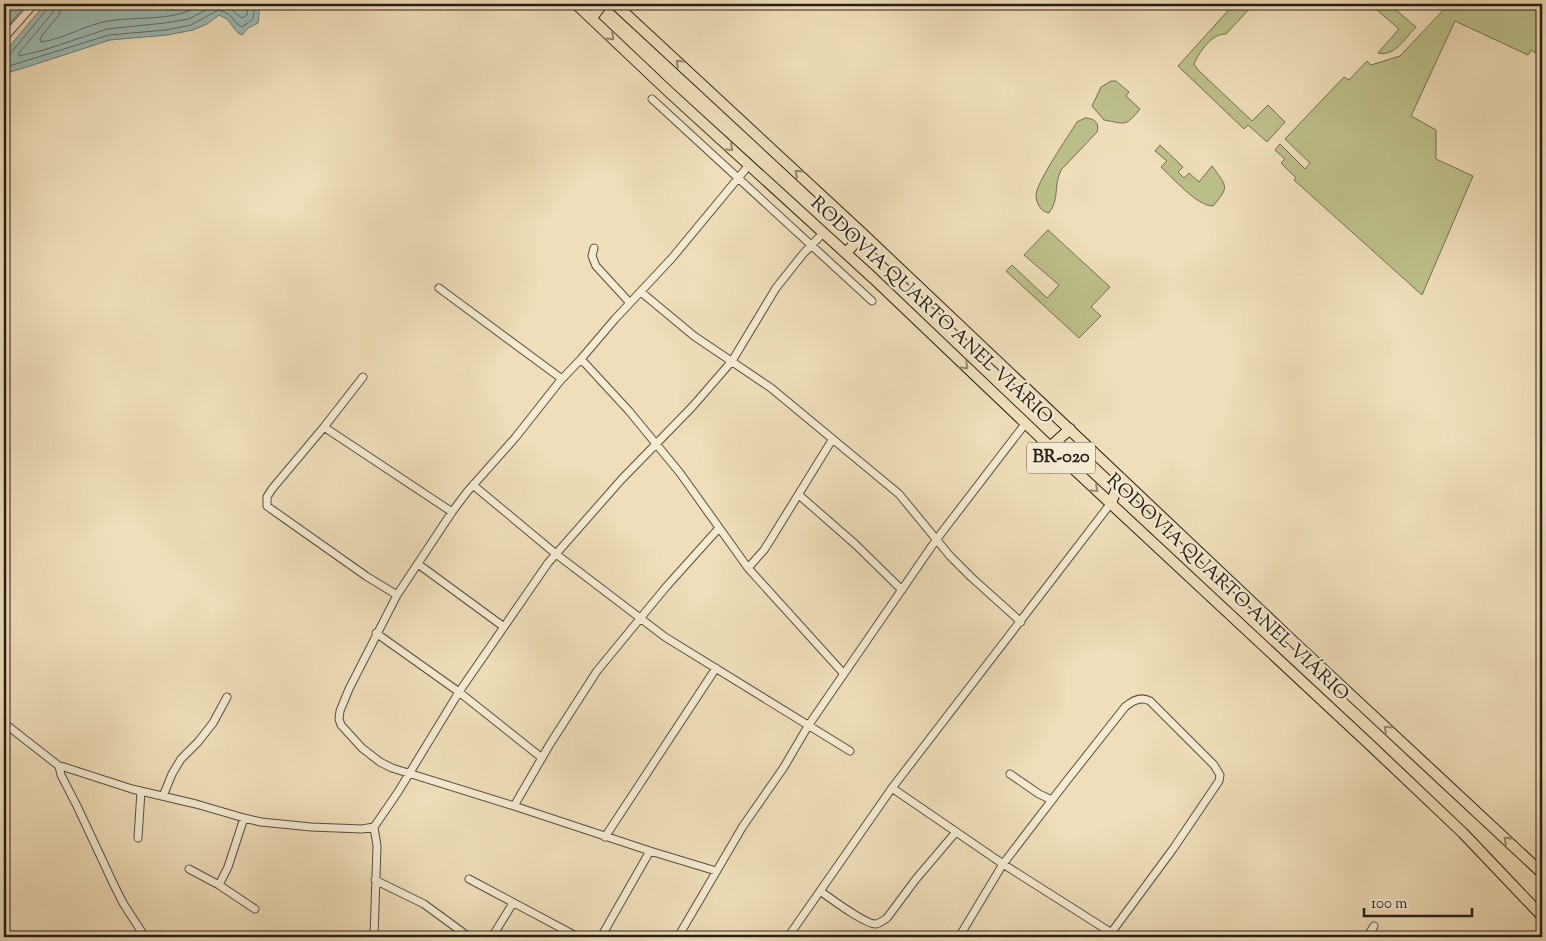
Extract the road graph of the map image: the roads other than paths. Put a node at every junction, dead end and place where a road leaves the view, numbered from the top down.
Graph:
1 (34, 4) edge
2 (576, 4) edge
3 (602, 4) edge
4 (615, 4) edge
5 (592, 18) junction
6 (4, 38) edge
7 (652, 99) dead end
8 (749, 165) junction
9 (738, 178) junction
10 (824, 232) junction
11 (863, 234) junction
12 (811, 244) junction
13 (594, 248) dead end
14 (846, 253) junction
15 (439, 288) dead end
16 (641, 292) junction
17 (872, 301) dead end
18 (630, 303) junction
19 (581, 359) junction
20 (732, 361) junction
21 (364, 377) dead end
22 (562, 379) junction
23 (1025, 424) junction
24 (324, 427) junction
25 (1070, 429) junction
26 (832, 440) junction
27 (656, 444) junction
28 (1050, 448) junction
29 (1121, 478) junction
30 (473, 485) junction
31 (799, 494) junction
32 (1111, 503) junction
33 (452, 512) junction
34 (719, 528) junction
35 (936, 540) junction
36 (556, 554) junction
37 (418, 564) junction
38 (748, 568) junction
39 (902, 590) junction
40 (397, 595) junction
41 (640, 618) junction
42 (1021, 622) junction
43 (504, 627) junction
44 (376, 633) junction
45 (716, 668) junction
46 (844, 674) junction
47 (459, 692) junction
48 (227, 697) dead end
49 (4, 723) edge
50 (808, 726) junction
51 (850, 751) dead end
52 (542, 758) junction
53 (58, 766) junction
54 (409, 774) junction
55 (1010, 774) dead end
56 (892, 788) junction
57 (141, 791) junction
58 (163, 796) junction
59 (1052, 800) junction
60 (514, 806) junction
61 (244, 818) junction
62 (374, 827) junction
63 (956, 832) junction
64 (606, 836) junction
65 (138, 838) dead end
66 (650, 852) junction
67 (1003, 864) junction
68 (189, 868) dead end
69 (716, 871) junction
70 (1542, 873) edge
71 (469, 879) dead end
72 (375, 880) junction
73 (219, 885) junction
74 (820, 891) junction
75 (513, 903) junction
76 (256, 909) dead end
77 (1542, 916) edge
78 (1374, 926) dead end
79 (1115, 935) edge
80 (145, 937) edge
81 (374, 937) edge
82 (469, 937) edge
83 (492, 937) edge
84 (578, 937) edge
85 (601, 937) edge
86 (678, 937) edge
87 (788, 937) edge
88 (959, 937) edge
89 (1368, 937) edge

1 - 6 street
2 - 5 highway, RODOVIA QUARTO ANEL VIÁRIO / BR-020
3 - 5 highway
11 -> 4 highway, RODOVIA QUARTO ANEL VIÁRIO / BR-020
5 -> 8 highway, RODOVIA QUARTO ANEL VIÁRIO / BR-020
7 - 9 street
8 - 9 street
8 - 10 highway, RODOVIA QUARTO ANEL VIÁRIO / BR-020
9 - 12 street
9 - 16 street
10 - 12 street
10 - 14 highway, RODOVIA QUARTO ANEL VIÁRIO / BR-020
11 - 14 highway
11 - 25 highway, RODOVIA QUARTO ANEL VIÁRIO / BR-020
12 - 17 street
12 - 20 street
13 - 18 street
14 -> 23 highway, RODOVIA QUARTO ANEL VIÁRIO / BR-020
15 - 22 street
16 - 18 street
16 - 20 street
18 - 19 street
19 - 22 street
19 - 27 street
20 - 26 street
20 - 27 street
21 - 24 street
22 - 30 street
23 - 28 highway, RODOVIA QUARTO ANEL VIÁRIO / BR-020
23 - 35 street
24 - 33 street
24 - 40 street
25 - 28 highway
25 - 29 highway, RODOVIA QUARTO ANEL VIÁRIO / BR-020
26 - 31 street
26 - 35 street
27 - 34 street
27 - 36 street
28 -> 32 highway, RODOVIA QUARTO ANEL VIÁRIO / BR-020
29 - 32 highway
70 -> 29 highway, RODOVIA QUARTO ANEL VIÁRIO / BR-020
30 - 33 street
30 - 36 street
31 - 38 street
31 - 39 street
32 - 42 street
32 - 77 highway, RODOVIA QUARTO ANEL VIÁRIO / BR-020
33 - 37 street
34 - 38 street
34 - 41 street
35 - 39 street
35 - 42 street
36 - 41 street
36 - 43 street
37 - 40 street
37 - 43 street
38 - 46 street
39 - 46 street
40 - 44 street
41 - 45 street
41 - 52 street
42 - 56 street
43 - 47 street
44 - 47 street
44 - 54 street
45 - 50 street
45 - 64 street
46 - 50 street
47 - 52 street
47 - 54 street
48 - 58 street
49 - 53 street
50 - 51 street
50 - 69 street
52 - 60 street
53 - 57 street
53 - 80 street
54 - 60 street
54 - 62 street
55 - 59 street
56 - 63 street
56 - 74 street
57 - 58 street
57 - 65 street
58 - 61 street
59 - 67 street
59 - 79 street
60 - 64 street
61 - 62 street
61 - 73 street
62 - 72 street
63 - 67 street
63 - 74 street
64 - 66 street
66 - 69 street
66 - 85 street
67 - 79 street
67 - 88 street
68 - 73 street
69 - 86 street
71 - 75 street
72 - 81 street
72 - 82 street
73 - 76 street
74 - 87 street
75 - 83 street
75 - 84 street
78 - 89 street

